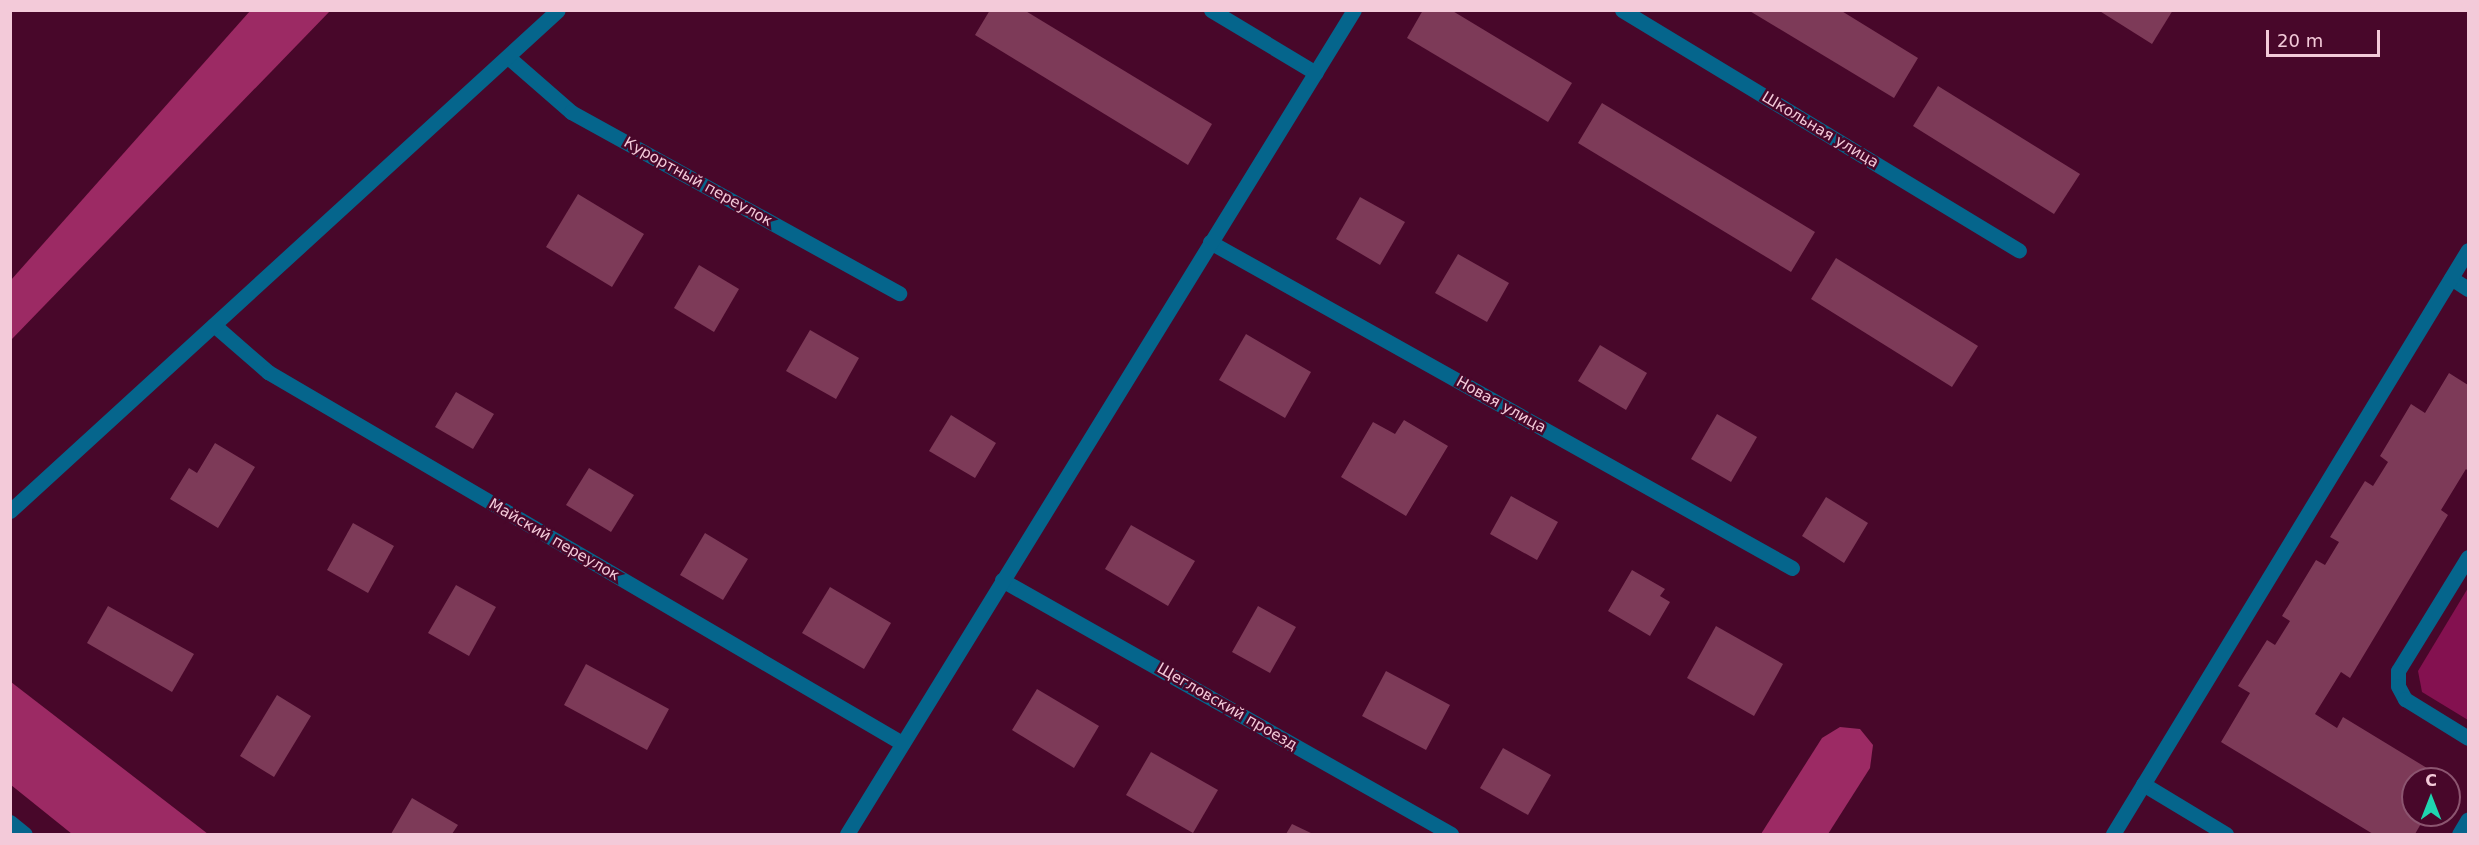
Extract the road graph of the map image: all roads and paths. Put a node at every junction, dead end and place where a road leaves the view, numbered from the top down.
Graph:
1 (558, 10) edge
2 (1211, 10) edge
3 (1354, 10) edge
4 (1622, 10) edge
5 (508, 57) junction
6 (1316, 73) junction
7 (1210, 242) junction
8 (2019, 250) dead end
9 (2469, 250) edge
10 (2451, 278) junction
11 (2469, 289) edge
12 (899, 292) dead end
13 (214, 325) junction
14 (10, 511) edge
15 (2469, 557) edge
16 (1792, 568) dead end
17 (1002, 580) junction
18 (2469, 738) edge
19 (902, 743) junction
20 (2144, 784) junction
21 (2469, 819) edge
22 (10, 822) edge
23 (25, 834) edge
24 (847, 834) edge
25 (1451, 834) edge
26 (2113, 834) edge
27 (2226, 834) edge
28 (2459, 834) edge

1 - 5 street
2 - 6 street
3 - 6 street
4 - 8 street, Школьная улица
5 - 12 street, Курортный переулок
5 - 13 street
6 - 7 street
7 - 16 street, Новая улица
7 - 17 street
9 - 10 street
10 - 11 street
10 - 20 street
13 - 14 street
13 - 19 street, Майский переулок
15 - 18 street
17 - 19 street
17 - 25 street, Щегловский проезд
19 - 24 street
20 - 26 street
20 - 27 street
21 - 28 street
22 - 23 street

